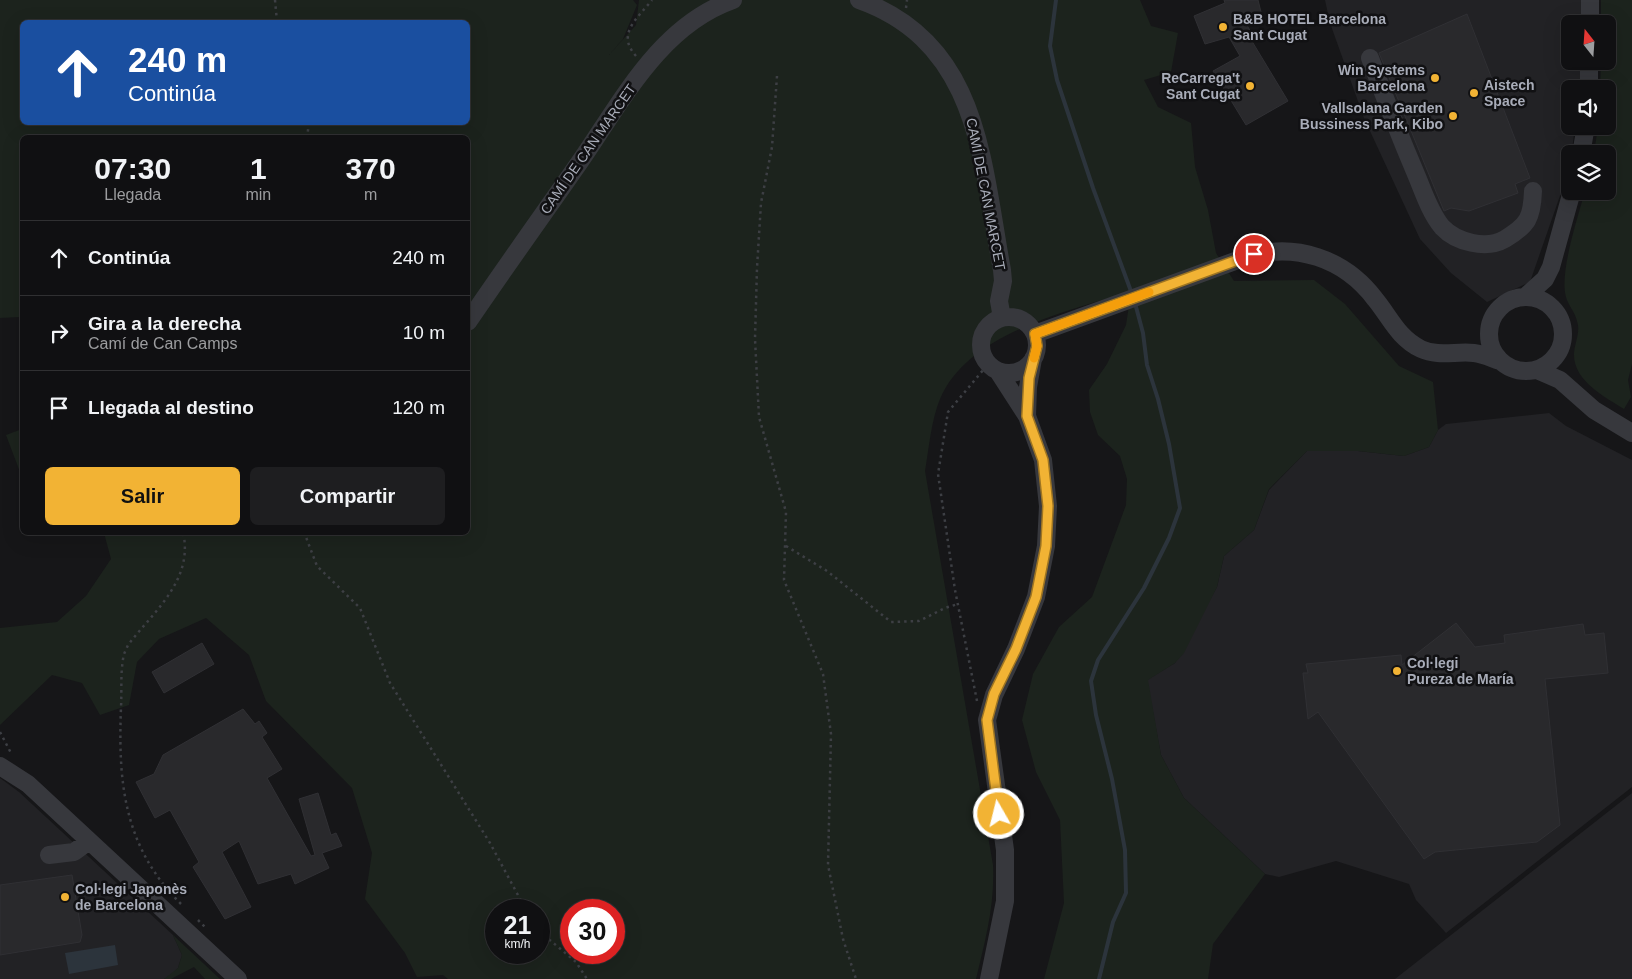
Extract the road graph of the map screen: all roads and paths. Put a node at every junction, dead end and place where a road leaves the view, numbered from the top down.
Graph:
1 (275, 0) edge
2 (652, 0) edge
3 (733, 0) edge
4 (859, 0) edge
5 (1590, 0) edge
6 (1590, 15) edge
7 (277, 20) edge
8 (1370, 58) dead end
9 (646, 66) junction
10 (777, 76) dead end
11 (1533, 191) dead end
12 (1570, 200) edge
13 (1551, 267) junction
14 (1525, 297) junction
15 (1554, 310) junction
16 (1002, 318) junction
17 (470, 319) edge
18 (1489, 329) junction
19 (1035, 334) junction
20 (1560, 350) junction
21 (1460, 353) junction
22 (1034, 359) junction
23 (1500, 361) junction
24 (993, 367) junction
25 (1537, 370) junction
26 (1571, 389) junction
27 (1027, 416) junction
28 (1632, 433) edge
29 (183, 535) edge
30 (305, 535) edge
31 (786, 546) junction
32 (958, 604) junction
33 (978, 710) dead end
34 (0, 766) edge
35 (89, 841) junction
36 (49, 856) dead end
37 (520, 899) edge
38 (187, 910) dead end
39 (193, 915) dead end
40 (550, 940) edge
41 (200, 944) junction
42 (238, 979) edge
43 (587, 979) edge
44 (856, 979) edge
45 (989, 979) edge

1 - 7 path
2 - 9 path
3 - 9 street, CAMÍ DE CAN MARCET
4 - 16 street, CAMÍ DE CAN MARCET
5 - 6 street
8 - 11 street
9 - 17 street, CAMÍ DE CAN MARCET
10 - 31 path
12 - 13 street
13 - 14 street
13 - 15 street
14 - 15 street
14 - 18 street
15 - 20 street
16 - 19 street
16 - 24 street
18 - 21 street
18 - 23 street
19 - 21 street
19 - 22 street
20 - 25 street
20 - 26 street
21 - 23 street
22 - 24 street
22 - 27 street
23 - 25 street
24 - 27 street
24 - 32 path
25 - 26 street
26 - 28 street
27 - 45 street
29 - 38 path
30 - 37 path
31 - 32 path
31 - 44 path
32 - 33 path
34 - 35 street
35 - 36 street
35 - 41 street
39 - 41 path
40 - 43 path
41 - 42 street

